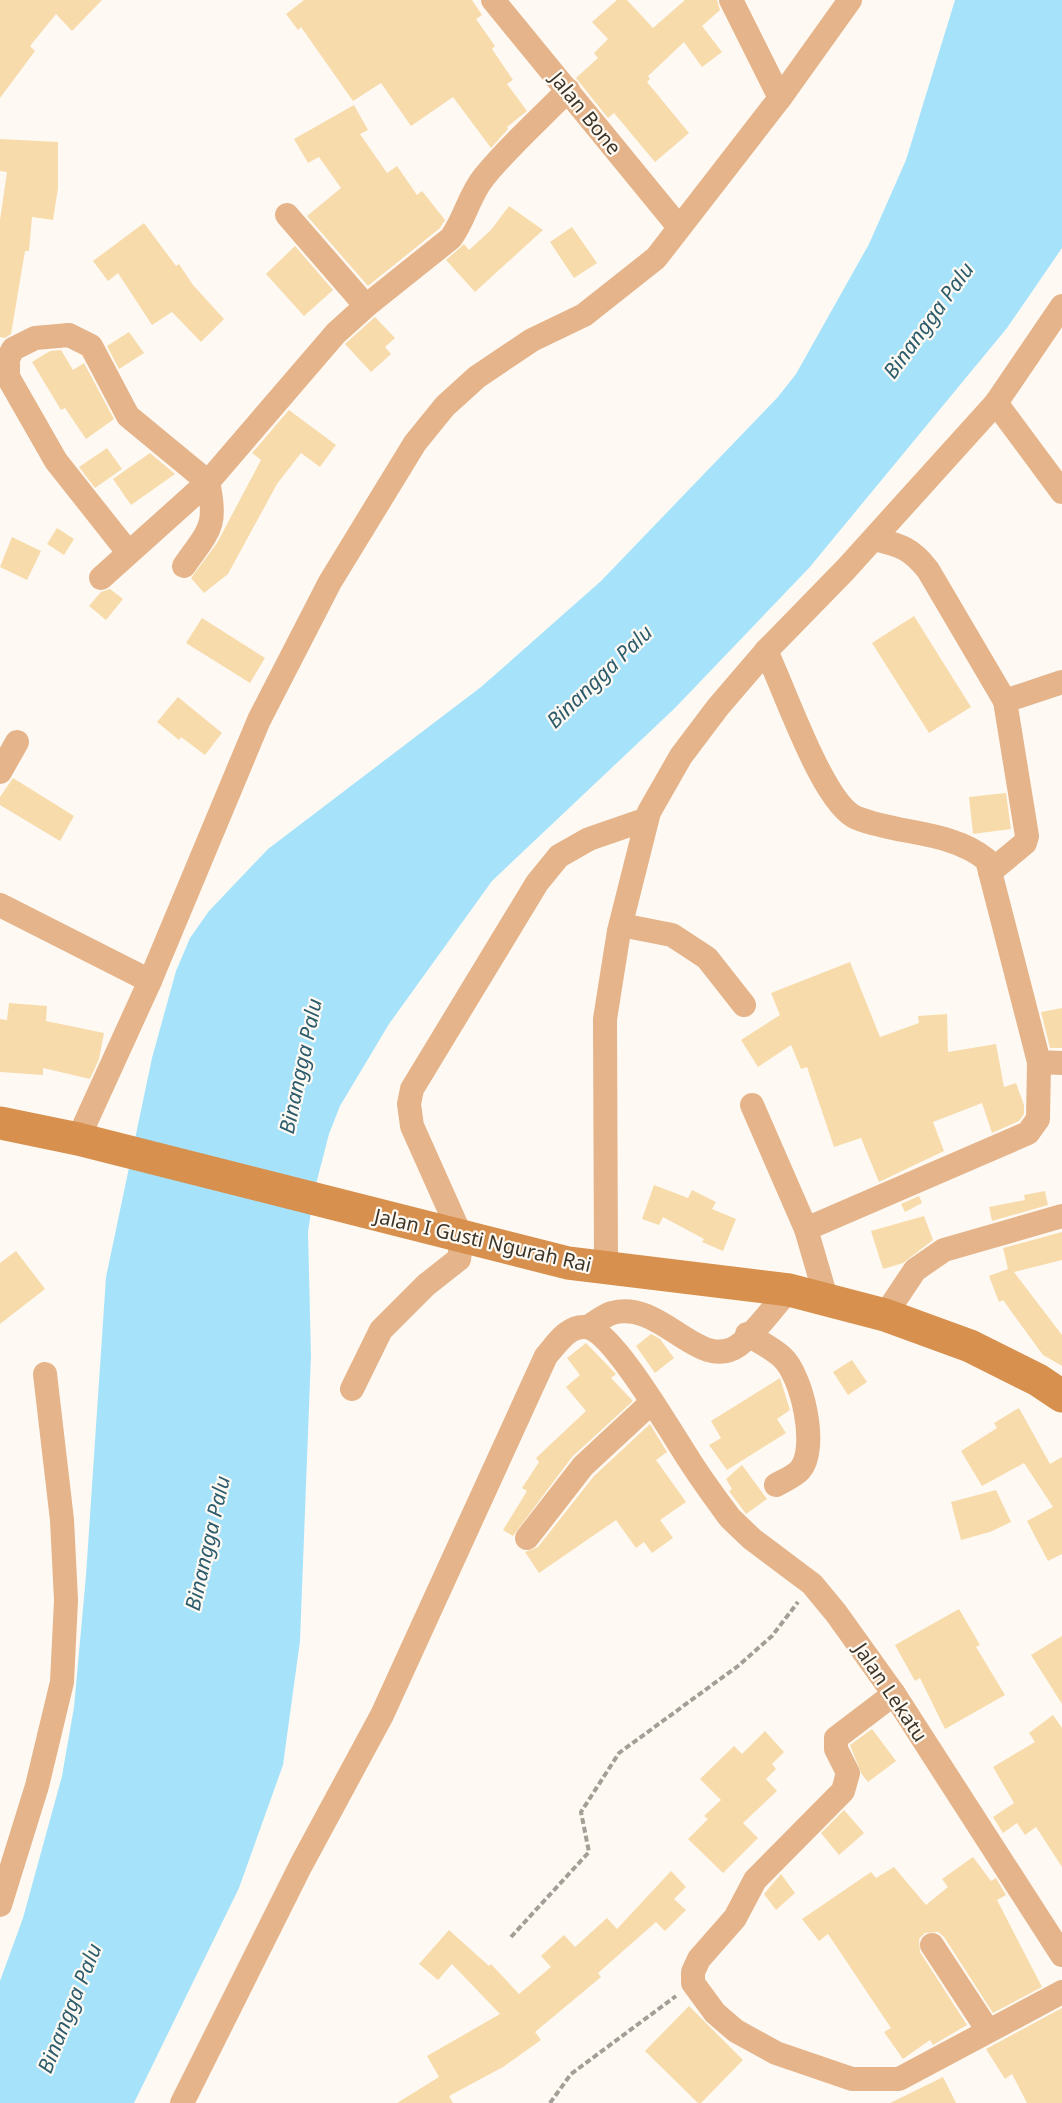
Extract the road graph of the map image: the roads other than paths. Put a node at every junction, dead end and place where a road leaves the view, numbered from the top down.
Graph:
1 (493, 0) edge
2 (731, 0) edge
3 (850, 0) edge
4 (568, 90) junction
5 (780, 98) junction
6 (287, 215) dead end
7 (678, 226) junction
8 (366, 306) junction
9 (1062, 306) edge
10 (996, 403) junction
11 (208, 482) junction
12 (1062, 492) edge
13 (874, 539) junction
14 (128, 552) junction
15 (184, 566) dead end
16 (101, 578) dead end
17 (766, 651) junction
18 (1062, 682) edge
19 (1005, 701) junction
20 (17, 741) dead end
21 (0, 772) edge
22 (647, 819) junction
23 (990, 872) junction
24 (0, 905) edge
25 (621, 925) junction
26 (150, 981) junction
27 (744, 1005) dead end
28 (1050, 1062) edge
29 (752, 1105) dead end
30 (0, 1123) edge
31 (78, 1139) junction
32 (1062, 1216) edge
33 (806, 1229) junction
34 (606, 1268) junction
35 (789, 1290) junction
36 (827, 1301) junction
37 (885, 1315) junction
38 (588, 1327) junction
39 (747, 1334) junction
40 (45, 1374) dead end
41 (352, 1389) dead end
42 (1062, 1396) edge
43 (652, 1402) junction
44 (776, 1485) dead end
45 (527, 1538) dead end
46 (894, 1694) junction
47 (0, 1905) edge
48 (932, 1945) dead end
49 (1062, 1955) edge
50 (1062, 1992) edge
51 (987, 2029) junction
52 (182, 2103) edge

1 - 4 street, Jalan Bone
2 - 5 street
3 - 5 street
4 - 7 street, Jalan Bone
4 - 8 street
5 - 7 street
6 - 8 street
7 - 26 street
8 - 11 street
9 - 10 street
10 - 12 street
10 - 13 street
11 - 14 street
11 - 14 street
11 - 15 street
13 - 17 street
13 - 19 street
14 - 16 street
17 - 22 street
17 - 23 street
18 - 19 street
19 - 23 street
20 - 21 street
22 - 25 street
22 - 41 street
23 - 28 street
24 - 26 street
25 - 27 street
25 - 34 street
26 - 31 street
28 - 33 street
29 - 33 street
30 - 31 main road, Jalan I Gusti Ngurah Rai
31 - 34 main road, Jalan I Gusti Ngurah Rai
32 - 37 street
33 - 36 street
34 - 35 main road, Jalan I Gusti Ngurah Rai
35 - 36 main road, Jalan I Gusti Ngurah Rai
35 - 39 street
36 - 37 main road, Jalan I Gusti Ngurah Rai
37 - 42 main road, Jalan I Gusti Ngurah Rai
38 - 39 street
38 - 43 street, Jalan Lekatu
38 - 52 street
39 - 44 street
40 - 47 street
43 - 45 street
43 - 46 street, Jalan Lekatu
46 - 49 street, Jalan Lekatu
46 - 51 street
48 - 51 street
50 - 51 street

